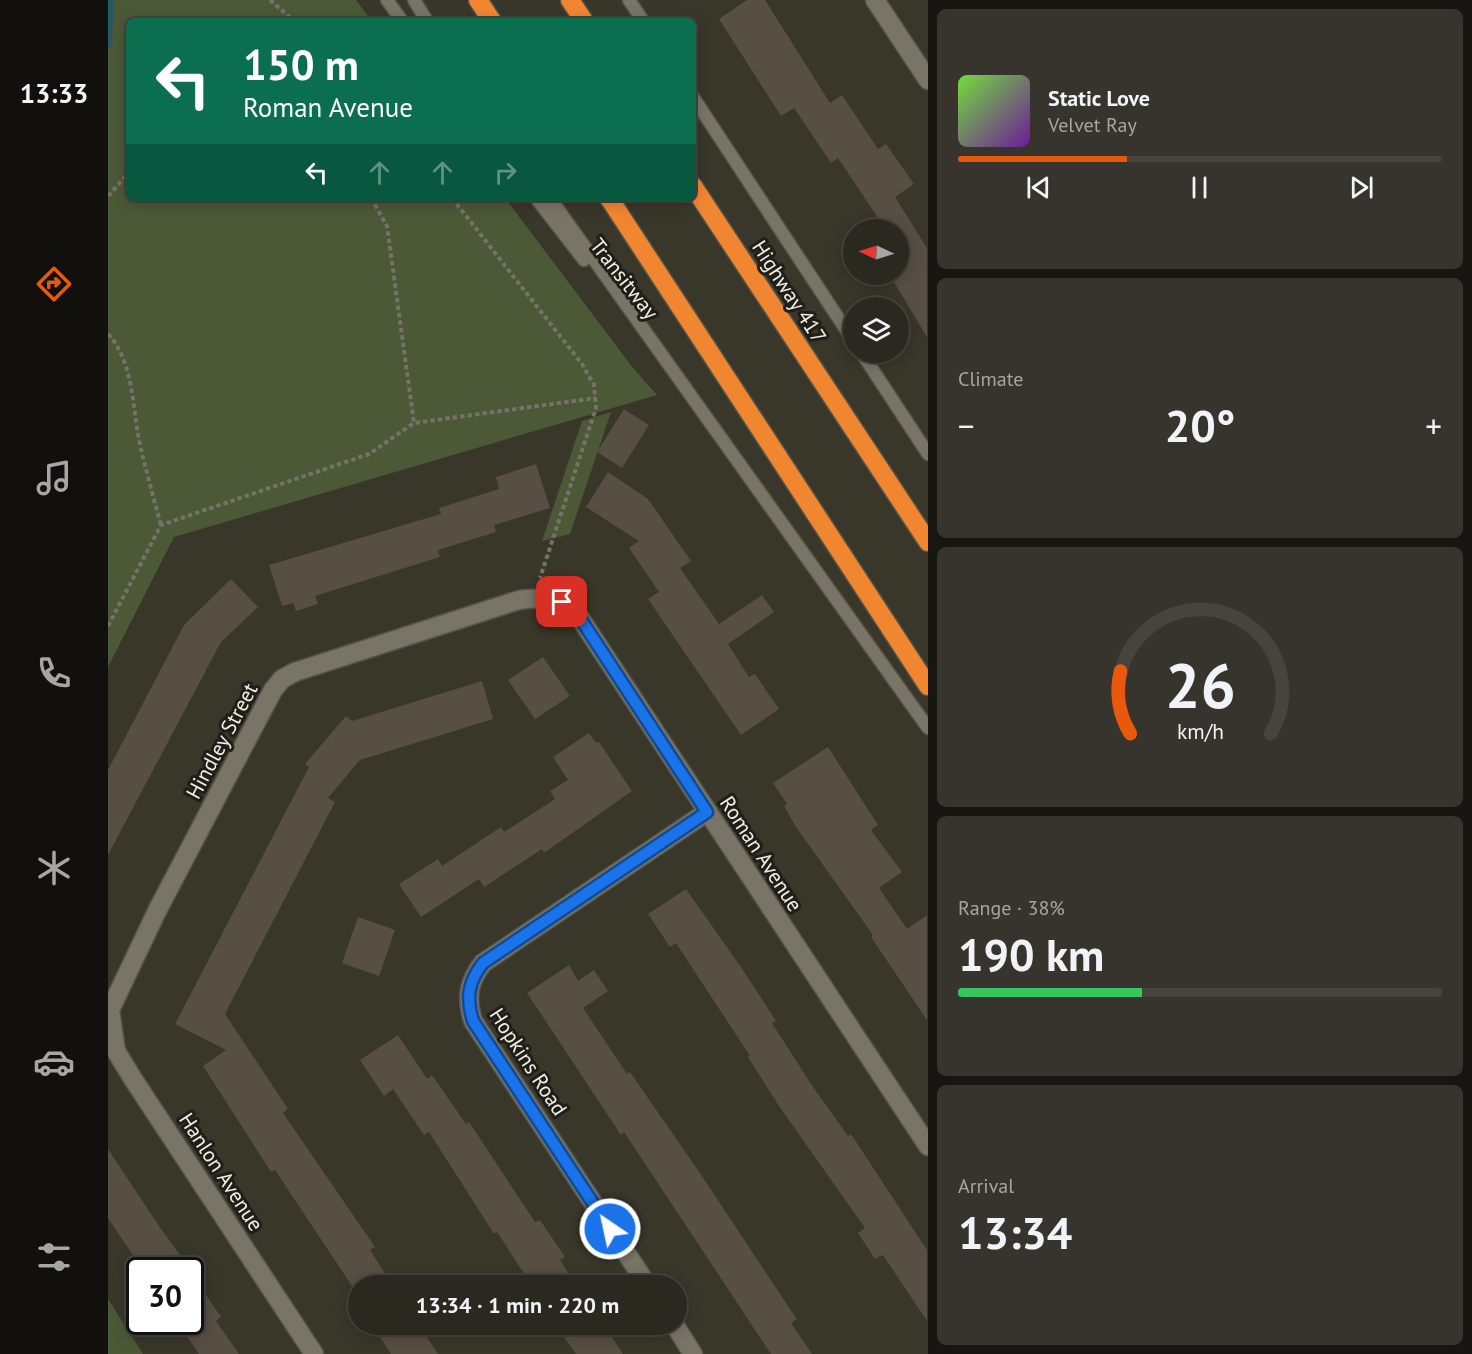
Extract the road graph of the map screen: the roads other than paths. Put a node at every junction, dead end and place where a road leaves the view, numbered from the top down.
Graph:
1 (387, 0) edge
2 (414, 0) edge
3 (478, 0) edge
4 (570, 0) edge
5 (629, 0) edge
6 (875, 0) edge
7 (400, 18) edge
8 (425, 18) edge
9 (490, 18) edge
10 (582, 18) edge
11 (641, 18) edge
12 (927, 80) edge
13 (696, 102) edge
14 (696, 191) edge
15 (538, 201) edge
16 (552, 201) edge
17 (611, 201) edge
18 (843, 325) edge
19 (868, 363) edge
20 (681, 384) junction
21 (927, 454) edge
22 (927, 542) edge
23 (540, 598) joint
24 (927, 686) edge
25 (927, 728) edge
26 (707, 812) junction
27 (109, 1009) edge
28 (927, 1146) edge
29 (641, 1275) edge
30 (681, 1335) edge
31 (314, 1354) edge
32 (693, 1354) edge

1 - 7 lane
2 - 8 lane
3 - 9 highway
4 - 10 highway
5 - 11 lane
6 - 12 street
13 - 18 lane
14 - 22 highway, Highway 417
15 - 20 lane, Transitway
16 - 20 lane
17 - 24 highway
19 - 21 lane
20 - 25 lane
23 - 26 street, Roman Avenue
23 - 27 street, Hindley Street
26 - 28 street, Roman Avenue
26 - 29 street, Hopkins Road
27 - 31 street, Hanlon Avenue
30 - 32 street

